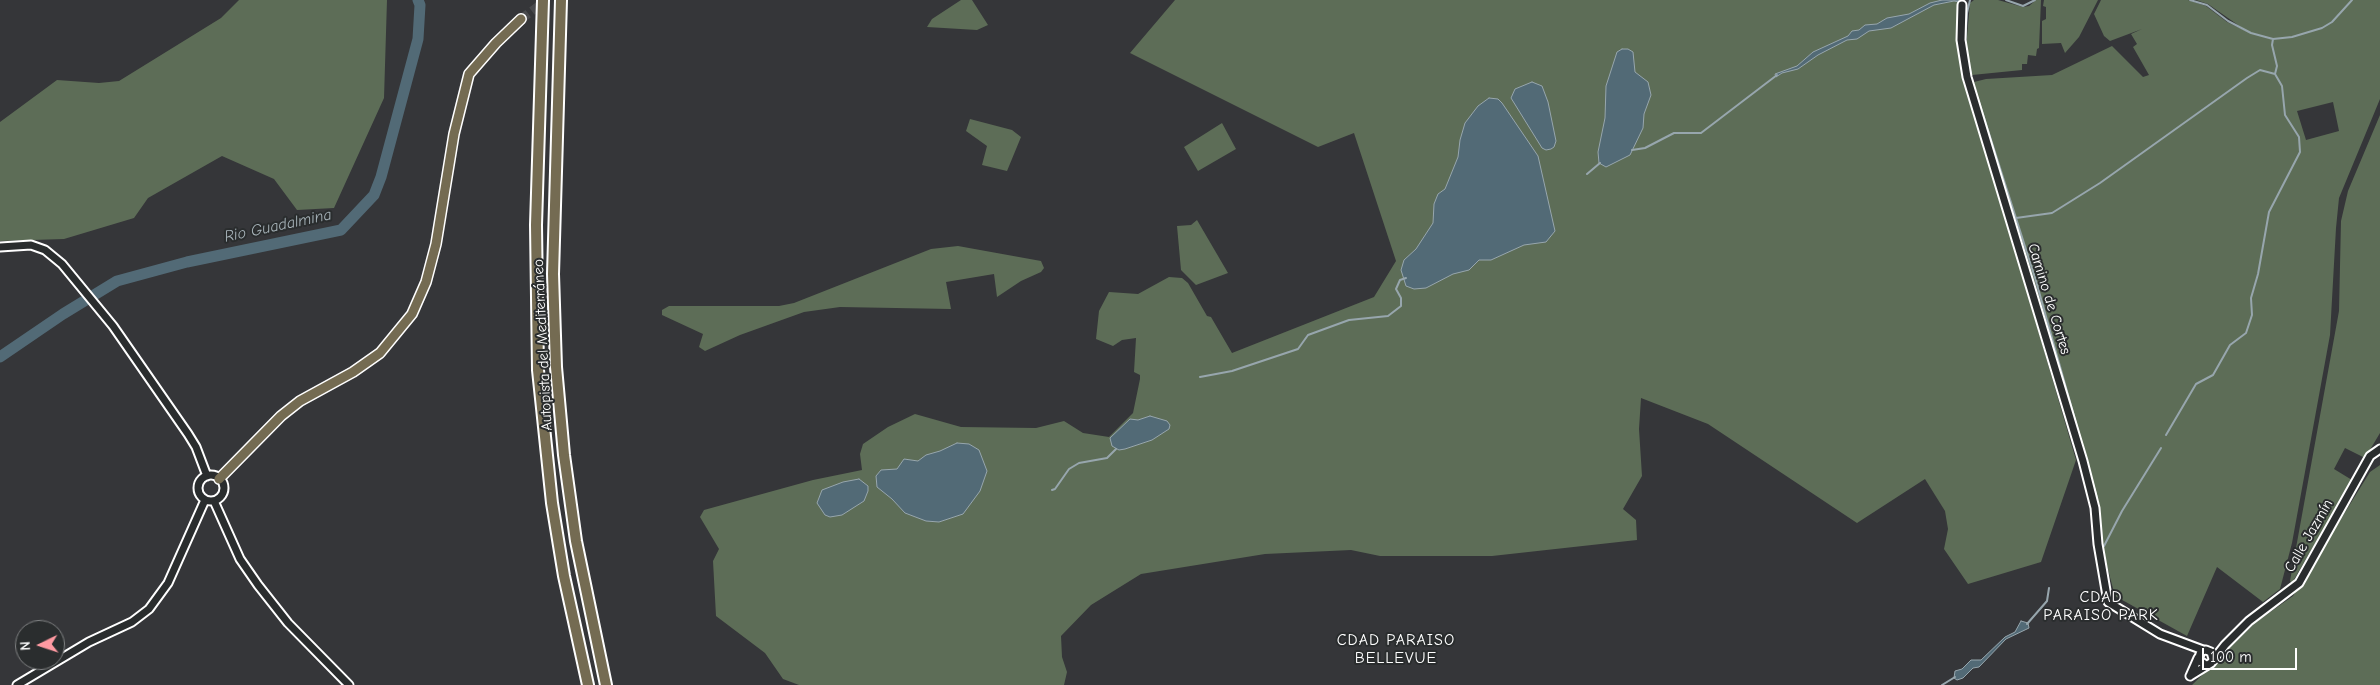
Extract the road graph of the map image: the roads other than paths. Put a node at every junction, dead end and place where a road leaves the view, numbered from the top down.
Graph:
1 (543, 0) edge
2 (561, 0) edge
3 (1962, 5) dead end
4 (521, 19) tunnel mouth
5 (0, 247) edge
6 (2380, 449) edge
7 (207, 476) junction
8 (219, 479) junction
9 (205, 500) junction
10 (214, 501) junction
11 (2186, 645) junction
12 (2225, 645) junction
13 (2206, 650) junction
14 (2198, 657) junction
15 (2213, 659) junction
16 (2206, 665) junction
17 (16, 685) edge
18 (349, 685) edge
19 (588, 685) edge
20 (606, 685) edge

1 - 19 highway, Autopista del Mediterráneo
2 - 20 highway, Autopista del Mediterráneo
3 - 11 street, Camino de Cortes
4 - 8 main road
5 - 7 street
6 - 12 street, Calle Jazmín
7 - 8 street
7 - 9 street
8 - 10 street
9 - 10 street
9 - 17 street
10 - 18 street
11 - 13 street
11 - 14 street
12 - 13 street, Calle Jazmín
12 - 15 street, Calle Jazmín
13 - 14 street
13 - 15 street
14 - 16 street
14 - 16 street
15 - 16 street

